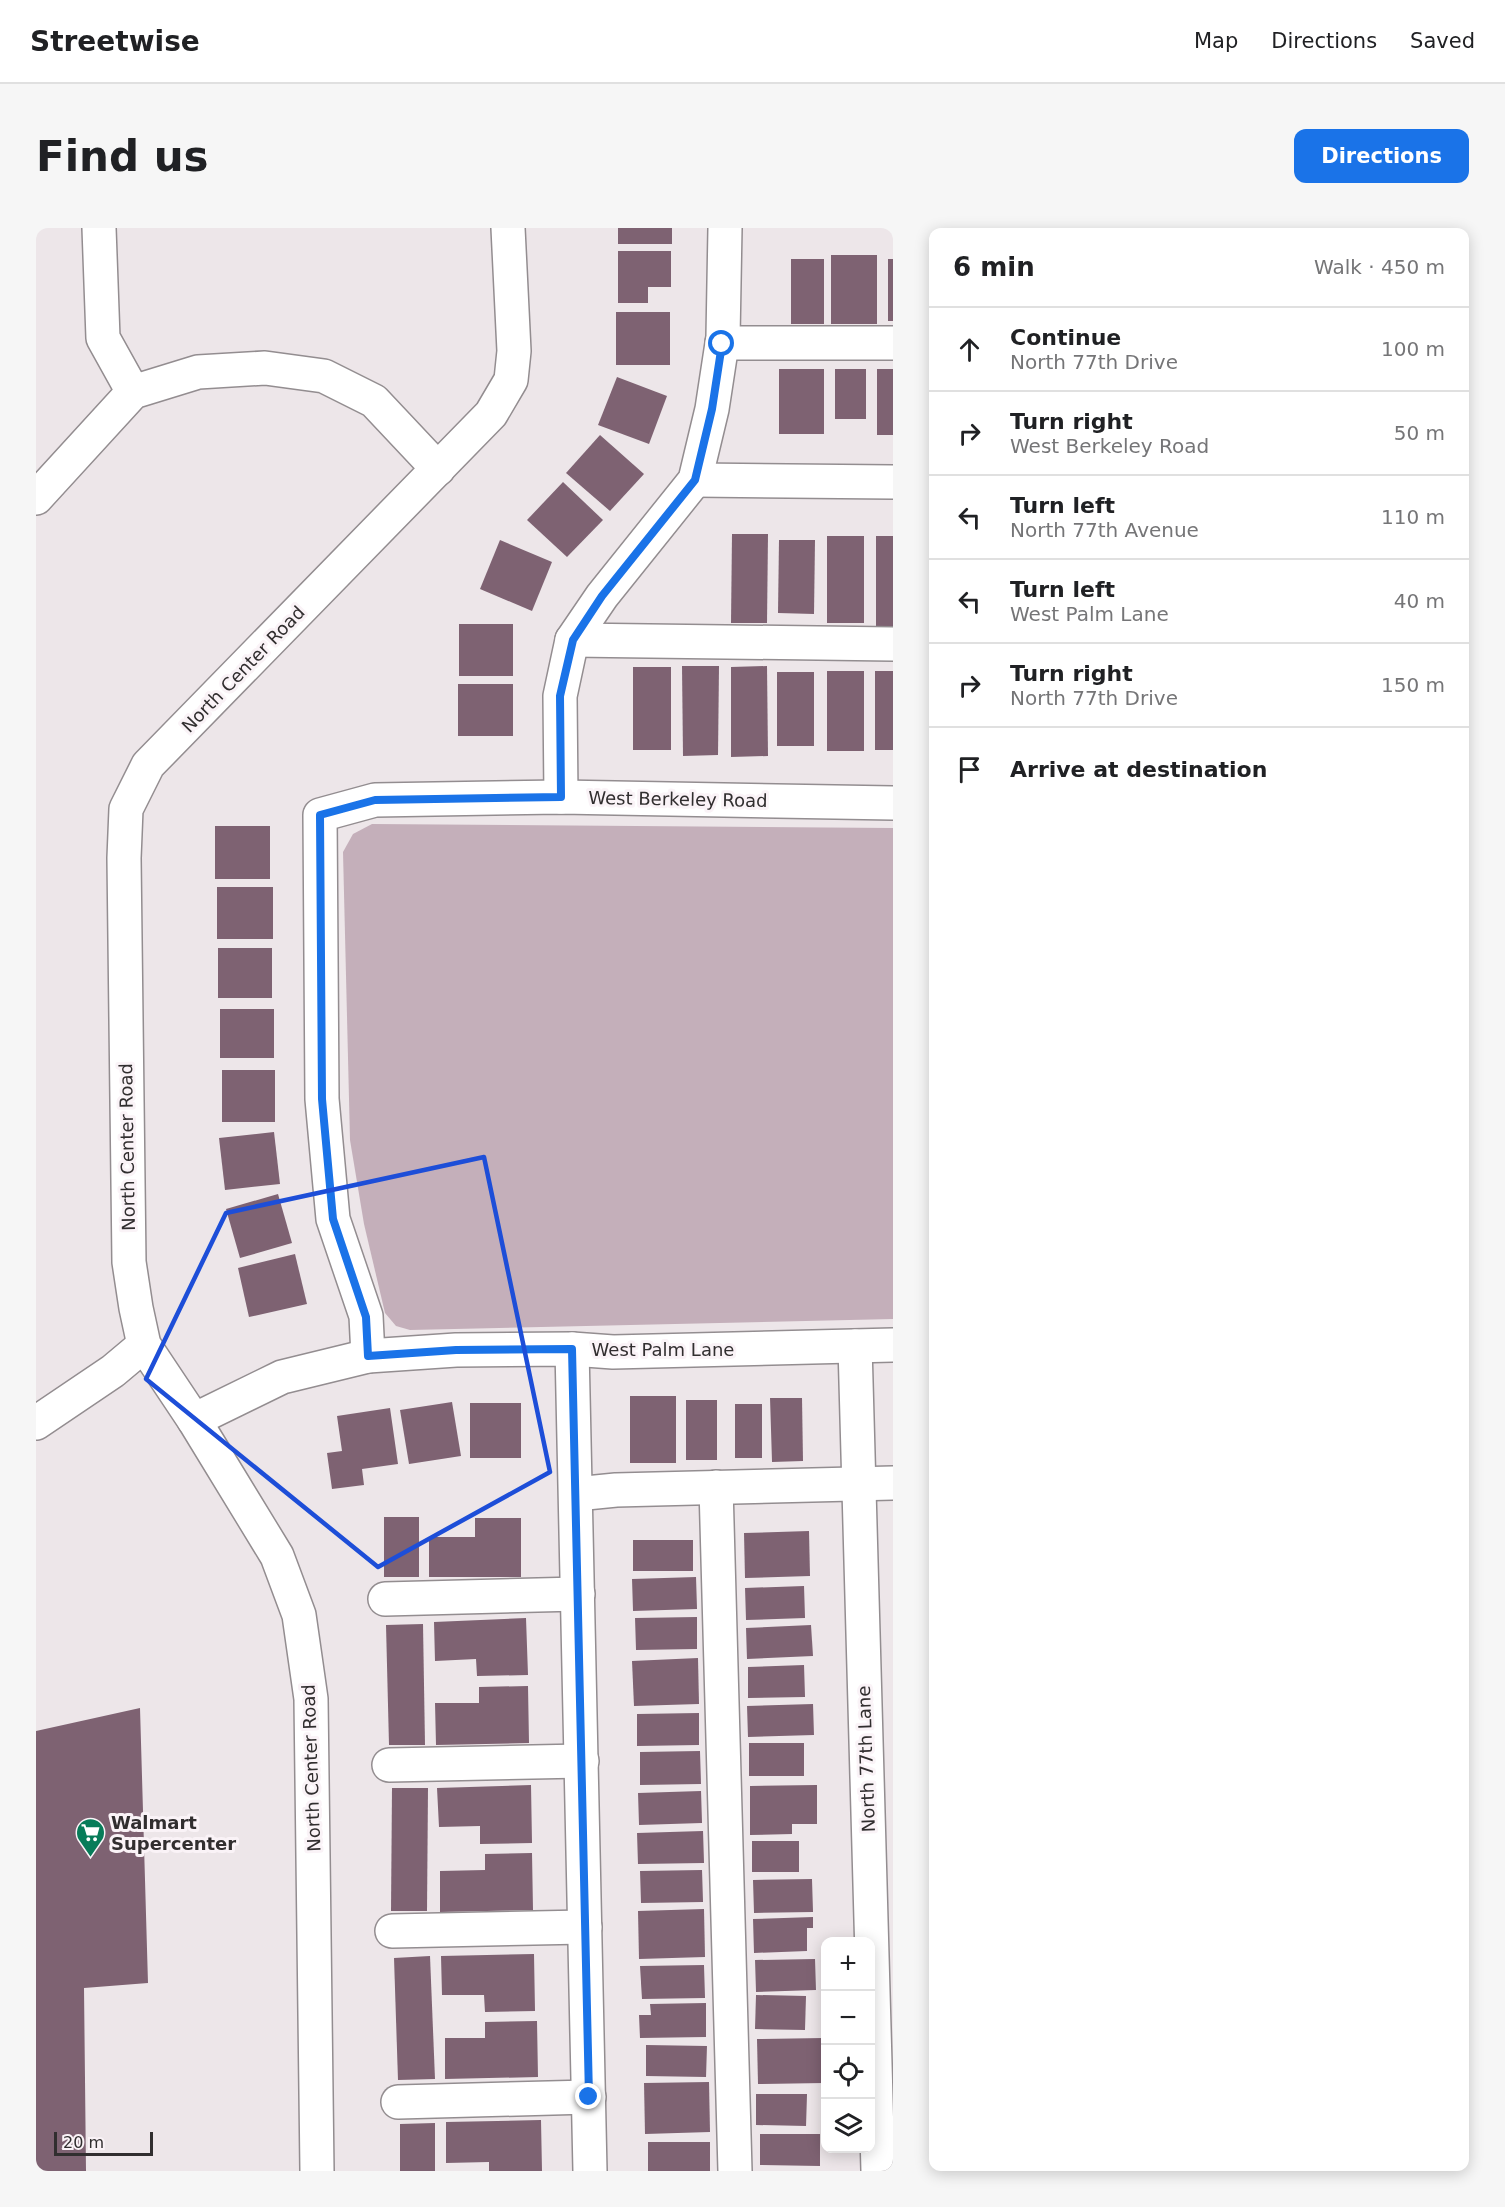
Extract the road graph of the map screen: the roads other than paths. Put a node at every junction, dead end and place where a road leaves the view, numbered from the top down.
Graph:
1 (99, 228) edge
2 (508, 228) edge
3 (725, 228) edge
4 (722, 344) junction
5 (893, 344) edge
6 (133, 392) junction
7 (438, 469) junction
8 (695, 480) junction
9 (893, 482) edge
10 (36, 498) edge
11 (573, 640) junction
12 (893, 644) edge
13 (561, 797) junction
14 (893, 803) edge
15 (144, 1345) junction
16 (893, 1345) edge
17 (855, 1346) junction
18 (572, 1349) junction
19 (368, 1356) junction
20 (194, 1420) junction
21 (36, 1423) edge
22 (893, 1483) edge
23 (859, 1484) junction
24 (716, 1487) junction
25 (576, 1494) junction
26 (578, 1594) junction
27 (385, 1599) dead end
28 (582, 1761) junction
29 (389, 1765) dead end
30 (585, 1927) junction
31 (392, 1931) dead end
32 (589, 2097) junction
33 (398, 2102) dead end
34 (317, 2171) edge
35 (590, 2171) edge
36 (735, 2171) edge
37 (878, 2171) edge

1 - 6 street
2 - 7 street, North Center Road
3 - 4 street
4 - 5 street
4 - 8 street
6 - 7 street
6 - 10 street
7 - 15 street, North Center Road
8 - 9 street
8 - 11 street
11 - 12 street
11 - 13 street
13 - 14 street, West Berkeley Road
13 - 19 street, West Berkeley Road
15 - 20 street, North Center Road
15 - 21 street
16 - 17 street, West Palm Lane
17 - 18 street, West Palm Lane
17 - 23 street, North 77th Lane
18 - 19 street, West Palm Lane
18 - 25 street
19 - 20 street, West Palm Lane
20 - 34 street, North Center Road
22 - 23 street
23 - 24 street
23 - 37 street, North 77th Lane
24 - 25 street
24 - 36 street
25 - 26 street
26 - 27 street
26 - 28 street
28 - 29 street
28 - 30 street
30 - 31 street
30 - 32 street
32 - 33 street
32 - 35 street

